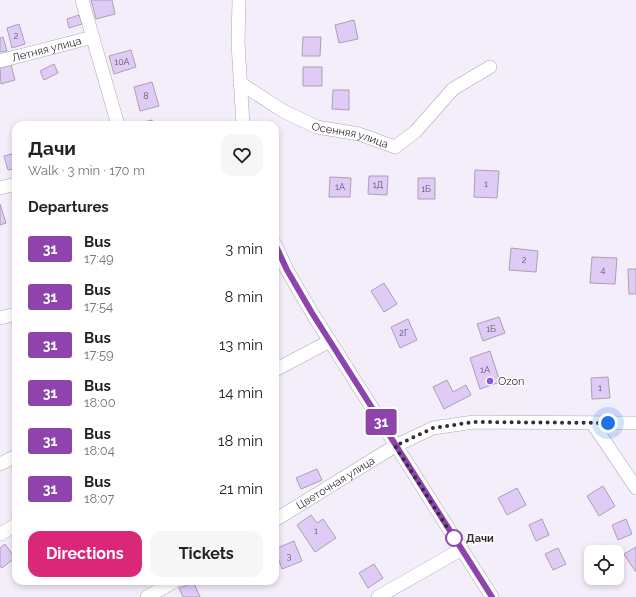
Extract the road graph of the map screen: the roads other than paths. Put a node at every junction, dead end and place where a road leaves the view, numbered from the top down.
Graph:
1 (82, 0) edge
2 (239, 0) edge
3 (93, 37) junction
4 (0, 60) edge
5 (490, 68) dead end
6 (240, 83) junction
7 (117, 121) edge
8 (243, 121) edge
9 (12, 185) edge
10 (0, 188) edge
11 (279, 253) edge
12 (12, 315) edge
13 (0, 318) edge
14 (330, 341) junction
15 (279, 368) edge
16 (636, 423) edge
17 (594, 424) junction
18 (395, 446) junction
19 (12, 458) edge
20 (0, 464) edge
21 (636, 488) edge
22 (279, 518) edge
23 (12, 527) edge
24 (0, 534) edge
25 (462, 550) junction
26 (168, 585) edge
27 (147, 597) edge
28 (378, 597) edge
29 (492, 597) edge

1 - 3 street
2 - 6 street
3 - 4 street, Летняя улица
3 - 7 street
5 - 6 street, Осенняя улица
6 - 8 street
9 - 10 street
11 - 14 street
12 - 13 street
14 - 15 street
14 - 18 street
16 - 17 street, Цветочная улица
17 - 18 street, Цветочная улица
17 - 21 street
18 - 22 street, Цветочная улица
18 - 25 street
19 - 20 street
23 - 24 street
25 - 28 street
25 - 29 street
26 - 27 street

